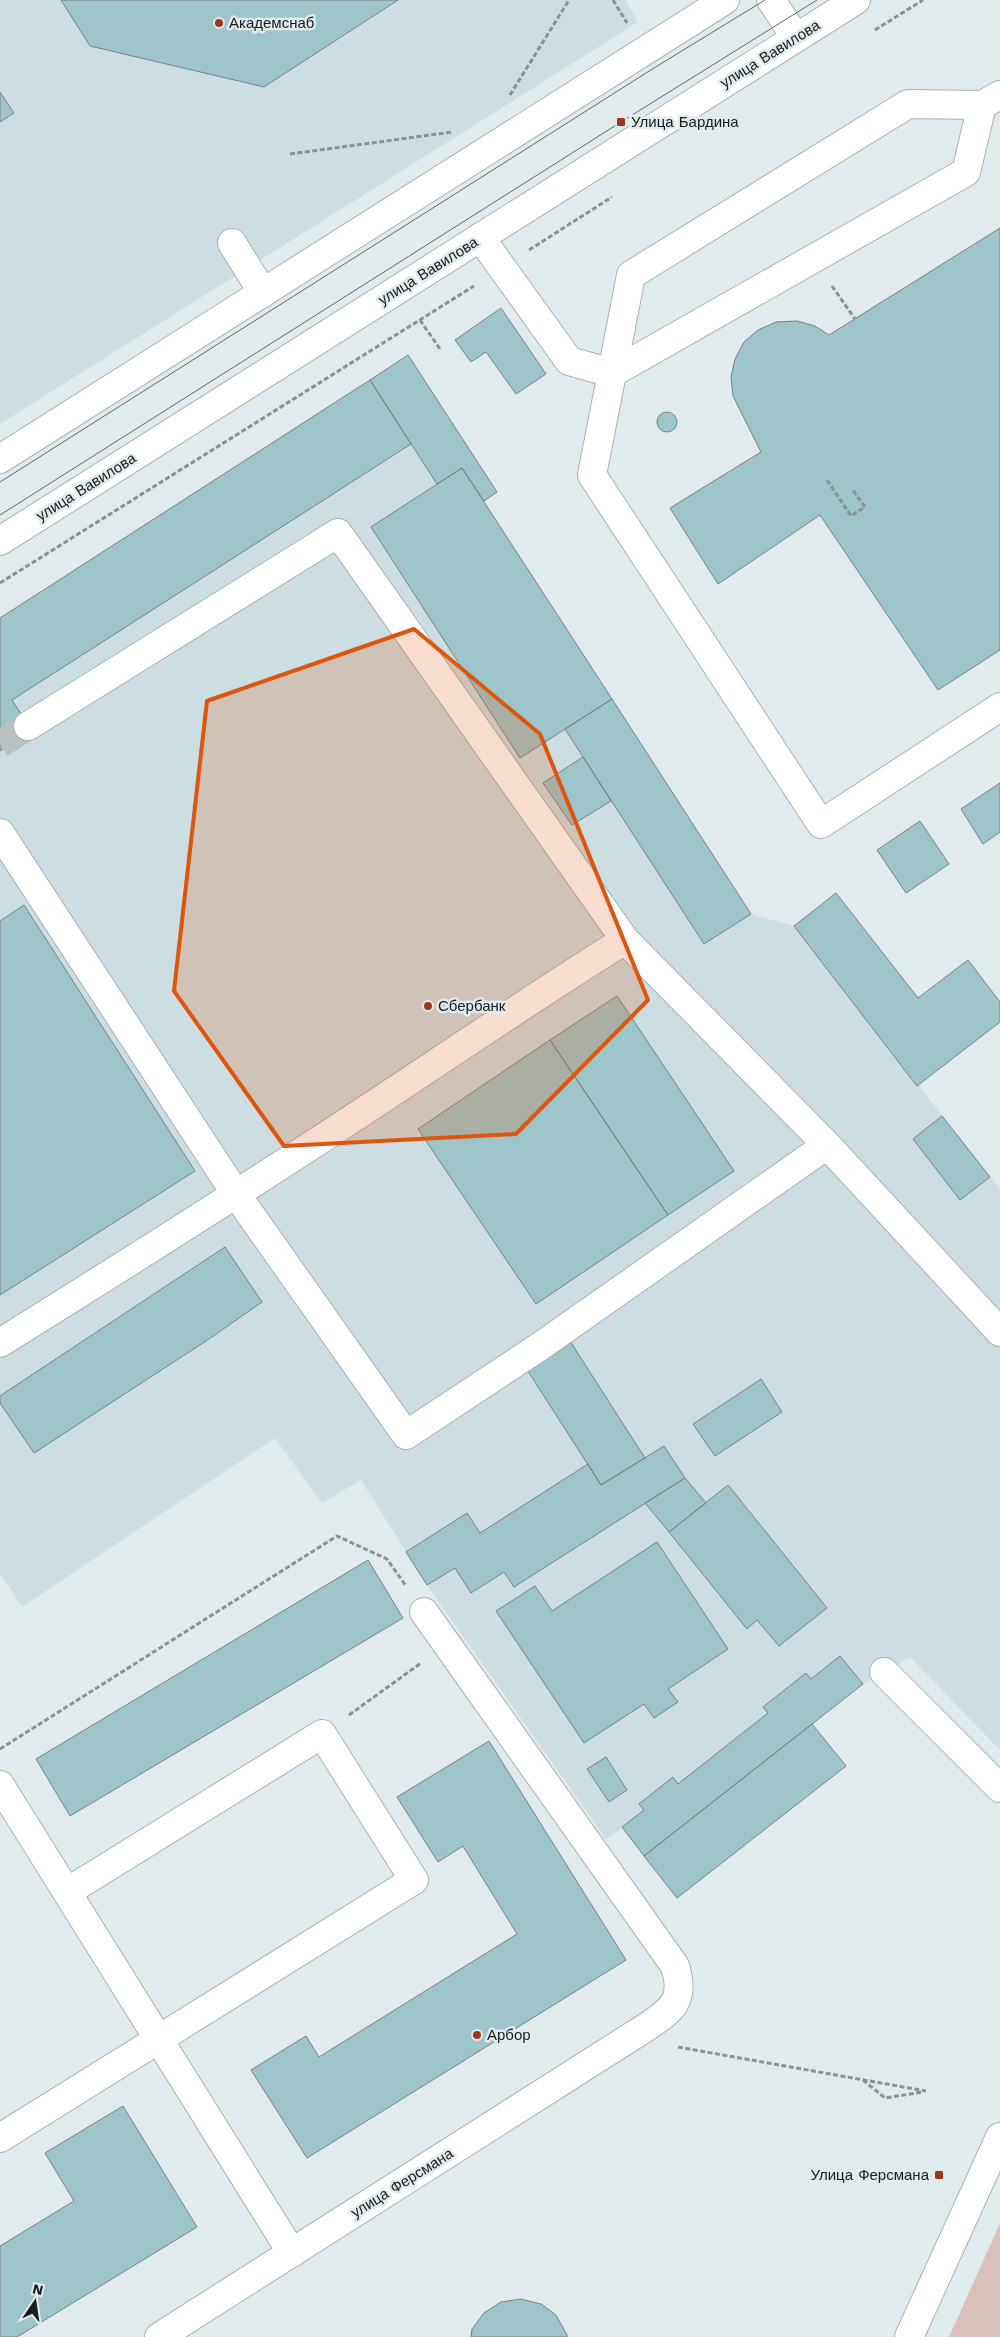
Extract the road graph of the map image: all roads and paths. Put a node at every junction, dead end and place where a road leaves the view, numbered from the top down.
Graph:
1 (569, 0) edge
2 (614, 0) edge
3 (725, 0) edge
4 (771, 0) edge
5 (856, 0) edge
6 (923, 0) edge
7 (628, 25) dead end
8 (870, 33) dead end
9 (796, 38) junction
10 (991, 100) edge
11 (506, 101) dead end
12 (462, 131) dead end
13 (290, 154) dead end
14 (619, 192) dead end
15 (480, 237) junction
16 (232, 243) dead end
17 (813, 259) junction
18 (503, 268) junction
19 (263, 293) junction
20 (855, 319) dead end
21 (420, 320) junction
22 (440, 349) dead end
23 (612, 373) junction
24 (0, 459) edge
25 (827, 480) dead end
26 (852, 489) dead end
27 (0, 541) edge
28 (0, 584) edge
29 (1000, 707) edge
30 (28, 726) tunnel mouth
31 (0, 833) edge
32 (625, 940) junction
33 (827, 1145) junction
34 (236, 1194) junction
35 (1000, 1332) edge
36 (0, 1343) edge
37 (424, 1612) joint
38 (447, 1644) junction
39 (884, 1672) dead end
40 (322, 1734) junction
41 (0, 1749) edge
42 (0, 1785) edge
43 (1000, 1788) edge
44 (67, 1892) junction
45 (159, 2039) junction
46 (676, 2046) dead end
47 (861, 2079) junction
48 (1000, 2137) edge
49 (0, 2138) edge
50 (292, 2253) junction
51 (159, 2337) edge
52 (909, 2337) edge

1 - 11 path
2 - 7 path
3 - 19 main road
4 - 9 main road
5 - 9 main road, улица Вавилова
6 - 8 path
9 - 15 main road, улица Вавилова
10 - 17 main road
10 - 23 main road
12 - 13 path
14 - 18 path
15 - 18 main road
15 - 27 main road, улица Вавилова
16 - 19 main road
17 - 20 path
17 - 23 main road
18 - 21 path
18 - 23 main road
19 - 24 main road
21 - 22 path
21 - 28 path
23 - 29 main road
25 - 26 path
30 - 32 main road
31 - 34 main road
32 - 33 main road
32 - 34 main road
33 - 34 main road
33 - 35 main road
34 - 36 main road
37 - 38 main road, улица Ферсмана
37 - 41 path
38 - 40 path
38 - 50 main road, улица Ферсмана
39 - 43 main road
40 - 44 main road
40 - 45 main road
42 - 44 main road
44 - 45 main road
45 - 49 main road
45 - 50 main road
46 - 47 path
47 - 47 path
48 - 52 main road
50 - 51 main road, улица Ферсмана

